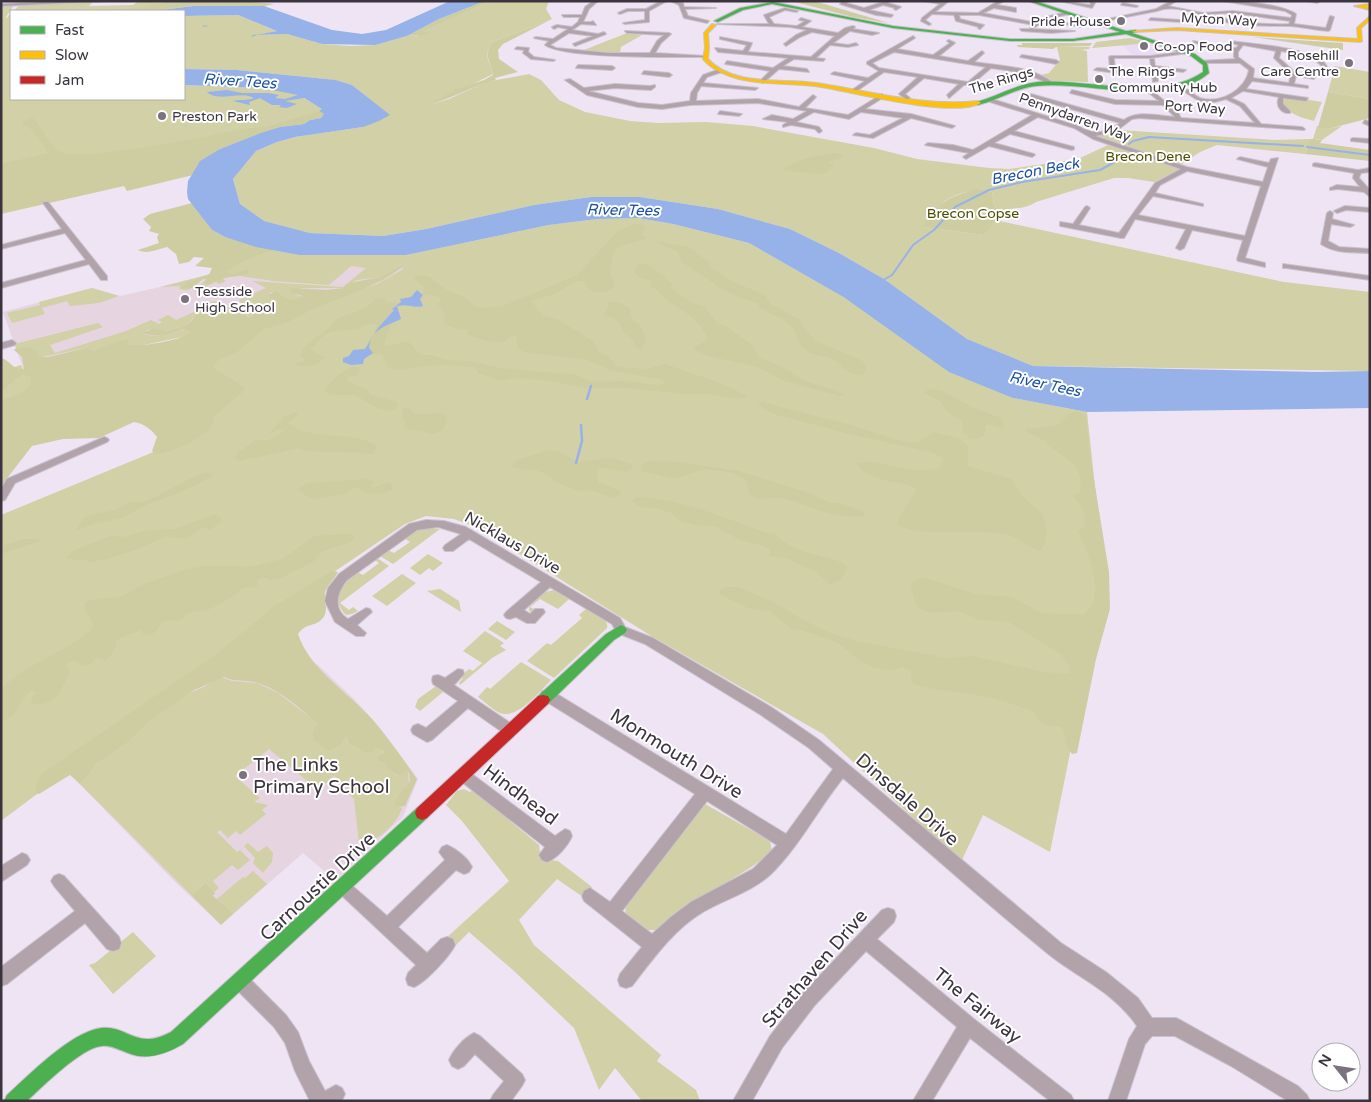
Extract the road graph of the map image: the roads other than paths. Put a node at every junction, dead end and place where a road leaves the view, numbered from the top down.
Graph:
1 (106, 1) edge
2 (596, 1) edge
3 (665, 1) edge
4 (926, 1) edge
5 (1002, 1) edge
6 (1062, 1) edge
7 (1174, 1) edge
8 (1225, 1) edge
9 (1309, 1) edge
10 (678, 2) edge
11 (842, 2) edge
12 (946, 2) edge
13 (1317, 2) edge
14 (886, 3) edge
15 (752, 4) edge
16 (778, 4) edge
17 (1025, 4) edge
18 (1123, 4) dead end
19 (1, 5) edge
20 (1130, 5) junction
21 (992, 6) junction
22 (1045, 6) junction
23 (1136, 6) dead end
24 (1166, 6) junction
25 (899, 7) dead end
26 (1365, 7) edge
27 (683, 8) junction
28 (714, 8) dead end
29 (647, 10) junction
30 (864, 10) junction
31 (796, 11) dead end
32 (1150, 12) junction
33 (620, 13) dead end
34 (929, 13) junction
35 (956, 14) junction
36 (979, 14) junction
37 (1136, 14) junction
38 (1201, 14) junction
39 (564, 16) dead end
40 (584, 16) junction
41 (891, 16) dead end
42 (1325, 18) dead end
43 (801, 19) dead end
44 (1150, 19) dead end
45 (1044, 20) junction
46 (1070, 20) junction
47 (1293, 20) junction
48 (1196, 22) dead end
49 (580, 23) junction
50 (625, 23) dead end
51 (718, 23) junction
52 (593, 24) dead end
53 (1038, 24) junction
54 (772, 25) junction
55 (1291, 25) junction
56 (1370, 25) edge
57 (751, 26) junction
58 (982, 26) dead end
59 (1080, 26) dead end
60 (1172, 26) junction
61 (798, 27) junction
62 (853, 27) dead end
63 (554, 28) dead end
64 (570, 29) junction
65 (847, 29) junction
66 (812, 30) junction
67 (1022, 30) dead end
68 (1031, 30) junction
69 (918, 31) junction
70 (627, 32) dead end
71 (755, 32) dead end
72 (1127, 32) junction
73 (876, 33) dead end
74 (839, 35) junction
75 (1076, 37) junction
76 (536, 38) dead end
77 (722, 38) dead end
78 (551, 40) junction
79 (960, 42) dead end
80 (1231, 42) dead end
81 (786, 43) dead end
82 (1366, 43) edge
83 (830, 44) junction
84 (856, 44) dead end
85 (1242, 44) junction
86 (575, 45) dead end
87 (517, 48) dead end
88 (1187, 48) junction
89 (1279, 49) junction
90 (562, 50) junction
91 (893, 50) junction
92 (1238, 50) junction
93 (718, 51) dead end
94 (982, 52) dead end
95 (745, 53) junction
96 (613, 54) junction
97 (652, 54) junction
98 (662, 55) junction
99 (704, 56) junction
100 (793, 57) junction
101 (934, 57) junction
102 (1150, 57) junction
103 (812, 59) junction
104 (1318, 59) junction
105 (1328, 59) dead end
106 (823, 60) dead end
107 (952, 60) junction
108 (659, 61) dead end
109 (1201, 61) junction
110 (1242, 61) junction
111 (1056, 62) dead end
112 (969, 63) junction
113 (946, 65) dead end
114 (990, 66) junction
115 (1325, 66) dead end
116 (656, 67) dead end
117 (723, 67) junction
118 (779, 67) junction
119 (1153, 67) junction
120 (578, 68) dead end
121 (1006, 69) junction
122 (774, 70) junction
123 (883, 70) junction
124 (1097, 70) dead end
125 (1183, 70) dead end
126 (807, 71) dead end
127 (1112, 71) junction
128 (1123, 72) dead end
129 (644, 73) dead end
130 (653, 74) junction
131 (1294, 74) junction
132 (669, 75) dead end
133 (838, 76) dead end
134 (1314, 76) dead end
135 (922, 77) junction
136 (1251, 79) junction
137 (870, 80) junction
138 (581, 82) dead end
139 (1050, 83) junction
140 (700, 84) junction
141 (962, 84) junction
142 (1150, 84) junction
143 (759, 85) junction
144 (1291, 85) junction
145 (970, 87) dead end
146 (1306, 87) dead end
147 (1182, 88) dead end
148 (651, 89) dead end
149 (1085, 89) dead end
150 (582, 90) junction
151 (1244, 90) junction
152 (854, 91) junction
153 (902, 94) junction
154 (951, 94) joint
155 (963, 94) dead end
156 (886, 95) junction
157 (1032, 96) dead end
158 (1285, 96) junction
159 (1056, 97) dead end
160 (1226, 97) junction
161 (907, 98) dead end
162 (801, 99) dead end
163 (1306, 99) dead end
164 (736, 100) junction
165 (1201, 100) junction
166 (992, 101) junction
167 (1047, 101) junction
168 (693, 103) junction
169 (1164, 103) junction
170 (1207, 104) dead end
171 (802, 107) junction
172 (814, 110) junction
173 (860, 110) junction
174 (1288, 112) dead end
175 (720, 113) dead end
176 (730, 114) junction
177 (739, 114) dead end
178 (912, 115) junction
179 (1038, 115) junction
180 (771, 116) dead end
181 (1179, 119) junction
182 (1125, 122) junction
183 (790, 124) junction
184 (1259, 124) junction
185 (952, 125) dead end
186 (818, 128) dead end
187 (1302, 128) dead end
188 (1010, 132) junction
189 (856, 135) dead end
190 (1089, 135) junction
191 (1364, 139) edge
192 (1353, 140) dead end
193 (990, 144) junction
194 (928, 145) dead end
195 (1072, 148) dead end
196 (973, 152) junction
197 (1032, 155) dead end
198 (966, 157) dead end
199 (1240, 159) dead end
200 (1276, 159) dead end
201 (1315, 165) dead end
202 (1272, 166) junction
203 (1186, 169) junction
204 (1370, 170) edge
205 (1358, 172) junction
206 (1266, 185) junction
207 (1333, 187) dead end
208 (1368, 193) edge
209 (1151, 194) junction
210 (1205, 197) dead end
211 (46, 203) dead end
212 (1370, 210) edge
213 (1336, 212) junction
214 (1094, 216) dead end
215 (1133, 216) junction
216 (1063, 224) dead end
217 (1350, 225) dead end
218 (1075, 226) junction
219 (1190, 227) junction
220 (67, 230) junction
221 (1121, 236) junction
222 (1129, 238) dead end
223 (1247, 239) junction
224 (1, 247) edge
225 (1180, 248) dead end
226 (1370, 251) edge
227 (1243, 261) junction
228 (93, 263) junction
229 (1232, 263) dead end
230 (1262, 265) dead end
231 (1286, 266) dead end
232 (1368, 276) edge
233 (104, 278) dead end
234 (1, 286) edge
235 (12, 343) dead end
236 (1, 346) edge
237 (104, 440) dead end
238 (1, 498) edge
239 (469, 534) junction
240 (449, 548) dead end
241 (550, 581) junction
242 (366, 612) dead end
243 (539, 612) dead end
244 (348, 625) junction
245 (621, 630) junction
246 (360, 633) dead end
247 (458, 674) dead end
248 (547, 695) junction
249 (467, 700) junction
250 (418, 730) dead end
251 (510, 730) junction
252 (842, 768) junction
253 (463, 775) junction
254 (705, 792) junction
255 (788, 843) junction
256 (556, 845) dead end
257 (22, 860) dead end
258 (456, 860) dead end
259 (1, 876) edge
260 (60, 881) dead end
261 (343, 887) junction
262 (590, 896) dead end
263 (86, 912) junction
264 (612, 913) junction
265 (888, 916) dead end
266 (387, 927) junction
267 (866, 940) junction
268 (113, 942) dead end
269 (447, 945) dead end
270 (653, 945) junction
271 (428, 965) junction
272 (1, 978) edge
273 (414, 979) dead end
274 (626, 980) dead end
275 (240, 981) junction
276 (968, 1025) junction
277 (1148, 1027) junction
278 (458, 1060) dead end
279 (328, 1098) edge
280 (12, 1101) edge
281 (499, 1101) edge
282 (742, 1101) edge
283 (922, 1101) edge
284 (1065, 1101) edge
285 (1117, 1101) edge
286 (1301, 1101) edge

1 - 19 street
2 - 40 street
3 - 29 street
4 - 12 street
5 - 21 street
6 - 22 street
6 - 72 street
7 - 24 street
8 - 47 street
9 - 13 street
10 - 27 street
11 - 30 street
12 - 34 street
14 - 25 street
14 - 30 street
15 - 16 street
15 - 51 street
16 - 31 street
16 - 54 street
16 - 69 street, Myton Way
17 - 21 street
17 - 22 street
18 - 20 street
20 - 23 street
20 - 37 street
21 - 36 street
22 - 46 street
24 - 32 street
24 - 38 street
26 - 82 street
27 - 28 street
27 - 51 street
29 - 33 street
29 - 50 street
30 - 41 street
32 - 37 street
32 - 60 street
34 - 35 street
34 - 69 street
35 - 36 street
35 - 58 street
36 - 53 street
37 - 72 street
38 - 47 street
38 - 55 street
39 - 40 street
40 - 49 street
42 - 55 street
43 - 61 street
44 - 60 street
45 - 46 street
45 - 46 street
45 - 53 street
46 - 59 street
46 - 72 street
47 - 55 street
48 - 60 street
49 - 52 street
49 - 64 street
51 - 57 street
51 - 99 street
53 - 68 street
54 - 57 street
54 - 61 street
56 - 82 street
57 - 71 street
60 - 72 street, Myton Way
60 - 82 street, Myton Way
61 - 66 street
62 - 65 street
63 - 64 street
64 - 78 street
64 - 86 street
65 - 73 street
65 - 74 street
66 - 74 street
66 - 81 street
67 - 68 street
68 - 75 street
69 - 75 street, Myton Way
69 - 91 street
70 - 97 street
72 - 75 street, Myton Way
72 - 75 street, Myton Way
72 - 82 street, Myton Way
72 - 88 street
74 - 83 street
76 - 78 street
77 - 95 street
78 - 90 street
79 - 101 street
80 - 85 street
83 - 84 street
83 - 103 street
85 - 89 street
85 - 92 street
87 - 90 street
88 - 92 street
88 - 102 street
88 - 109 street
89 - 104 street
89 - 131 street
90 - 96 street
91 - 101 street
91 - 123 street
92 - 110 street
93 - 95 street
94 - 112 street
95 - 100 street
96 - 97 street
96 - 120 street
97 - 98 street
98 - 99 street
98 - 108 street
99 - 117 street, The Rings
100 - 103 street
100 - 118 street
101 - 107 street
102 - 119 street
102 - 127 street
103 - 106 street
104 - 105 street
104 - 115 street
107 - 112 street
107 - 113 street
109 - 110 street
109 - 142 street, The Rings
110 - 136 street
111 - 121 street
112 - 114 street
114 - 121 street
114 - 141 street
116 - 130 street
117 - 122 street
117 - 140 street
117 - 143 street, The Rings
118 - 122 street
118 - 126 street
119 - 125 street
119 - 142 street
121 - 139 street
122 - 143 street
123 - 135 street
123 - 137 street
124 - 127 street
127 - 128 street
129 - 130 street
130 - 132 street
131 - 134 street
131 - 144 street
133 - 137 street
135 - 141 street
135 - 153 street
136 - 144 street
136 - 151 street
137 - 152 street
138 - 150 street
139 - 142 street, The Rings
139 - 166 street, The Rings
140 - 143 street
140 - 168 street
141 - 145 street
141 - 154 street
142 - 169 street
143 - 152 street, The Rings
144 - 146 street
147 - 165 street
148 - 150 street
149 - 169 street
150 - 168 street
151 - 158 street
151 - 160 street
152 - 156 street, The Rings
153 - 156 street
153 - 161 street
154 - 155 street
156 - 166 street, The Rings
156 - 173 street
157 - 167 street
158 - 163 street
158 - 174 street
159 - 167 street
160 - 165 street
160 - 184 street
162 - 171 street
164 - 168 street
164 - 171 street
164 - 176 street
165 - 170 street
166 - 179 street, Pennydarren Way
167 - 182 street
169 - 181 street
171 - 172 street
172 - 173 street
172 - 183 street
173 - 178 street
175 - 176 street
176 - 177 street
178 - 185 street
178 - 189 street
179 - 188 street
179 - 190 street, Pennydarren Way
180 - 183 street
181 - 182 street, Port Way
181 - 184 street, Port Way
182 - 190 street, Port Way
183 - 186 street
184 - 187 street, Port Way
188 - 193 street
188 - 195 street
190 - 203 street, Pennydarren Way
191 - 192 street
193 - 196 street
193 - 197 street
194 - 196 street
196 - 198 street
199 - 202 street
200 - 202 street
201 - 205 street
202 - 206 street
203 - 206 street, Pennydarren Way
203 - 209 street
204 - 205 street
205 - 208 street
206 - 223 street
207 - 208 street
209 - 210 street
209 - 215 street
211 - 220 street
212 - 213 street
213 - 217 street
213 - 226 street
214 - 218 street
215 - 219 street
215 - 221 street
216 - 218 street
218 - 221 street
219 - 223 street
219 - 225 street
220 - 224 street
220 - 228 street
221 - 222 street
223 - 227 street
227 - 229 street
227 - 230 street
228 - 233 street
228 - 234 street
231 - 232 street
235 - 236 street
237 - 238 street
239 - 240 street
239 - 241 street, Nicklaus Drive
239 - 244 street, Nicklaus Drive
241 - 243 street
241 - 245 street, Nicklaus Drive
242 - 244 street
244 - 246 street, Nicklaus Drive
245 - 248 street, Carnoustie Drive
245 - 252 street, Dinsdale Drive
247 - 249 street
248 - 251 street, Carnoustie Drive
248 - 254 street, Monmouth Drive
249 - 250 street
249 - 251 street
251 - 253 street, Carnoustie Drive
252 - 255 street
252 - 277 street, Dinsdale Drive
253 - 256 street, Hindhead
253 - 261 street, Carnoustie Drive
254 - 255 street, Monmouth Drive
254 - 264 street
255 - 270 street
257 - 259 street
258 - 266 street
260 - 263 street
261 - 266 street
261 - 275 street, Carnoustie Drive
262 - 264 street
263 - 268 street
263 - 272 street
264 - 270 street
265 - 267 street, Strathaven Drive
266 - 271 street
267 - 276 street, The Fairway
267 - 282 street, Strathaven Drive
269 - 271 street
270 - 274 street
271 - 273 street
275 - 279 street
275 - 280 street, Carnoustie Drive
276 - 283 street
276 - 284 street, The Fairway
277 - 285 street
277 - 286 street
278 - 281 street

